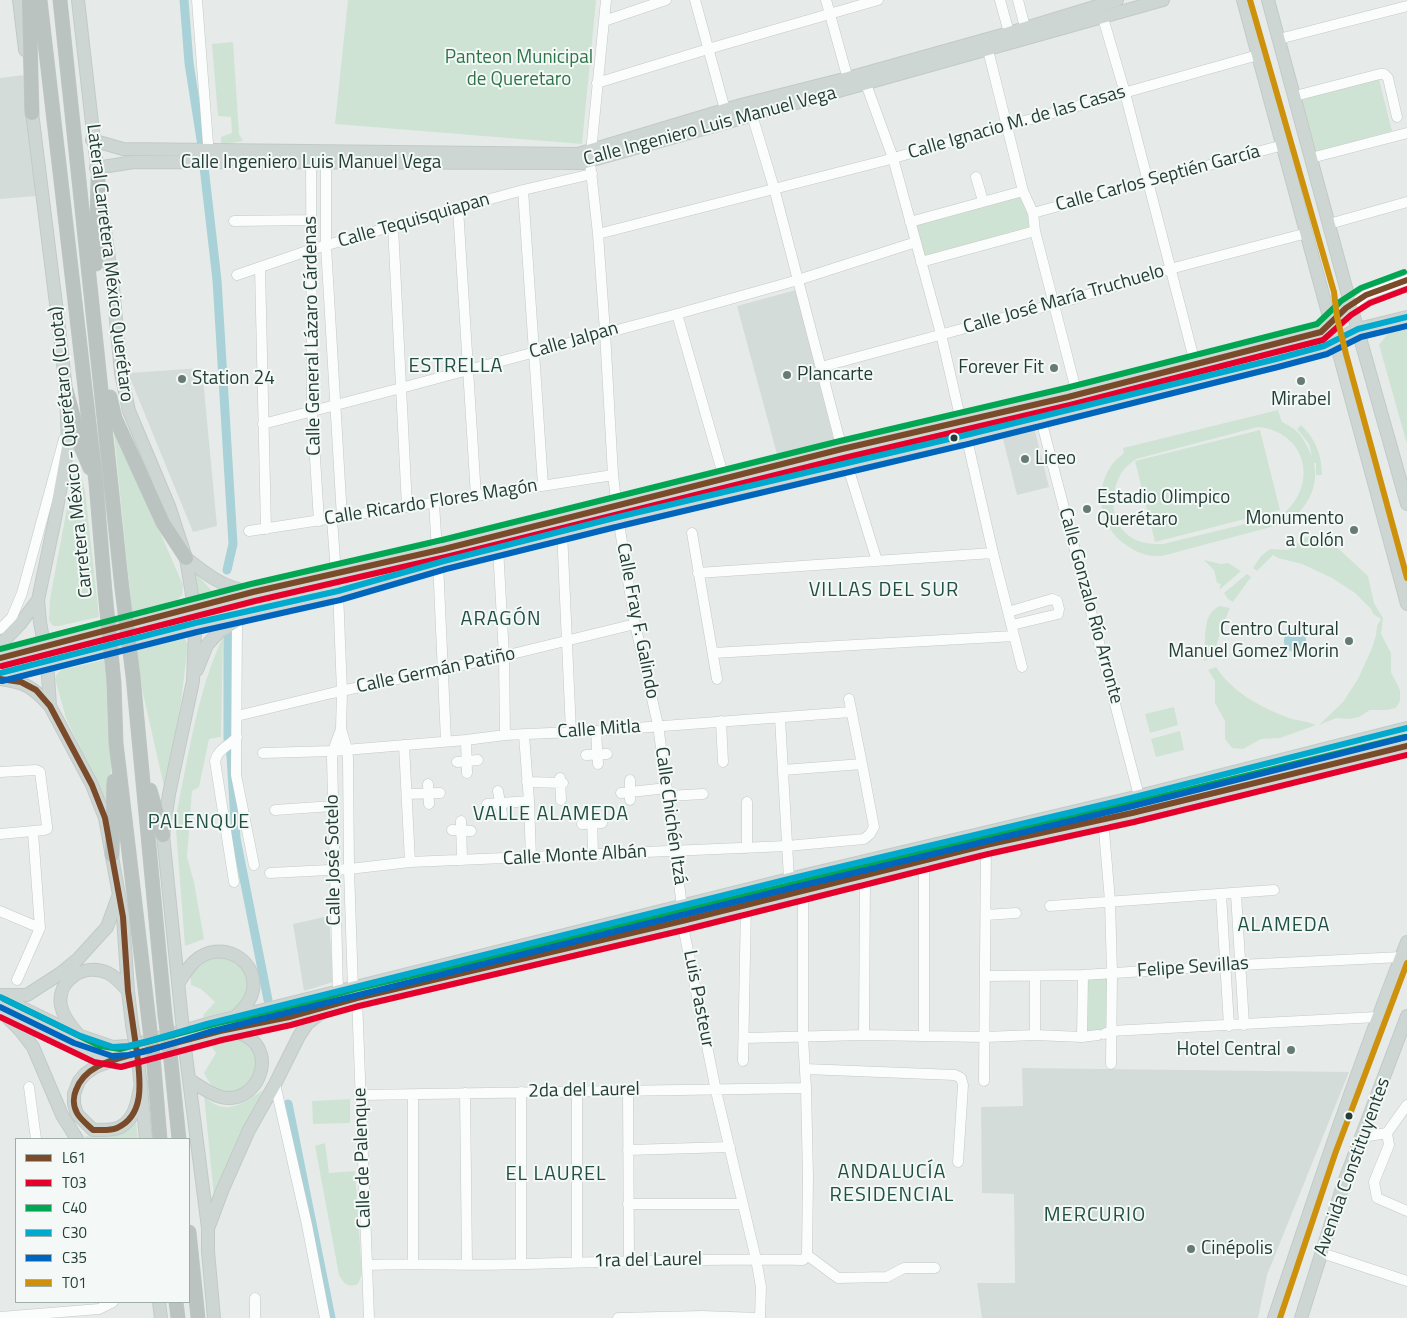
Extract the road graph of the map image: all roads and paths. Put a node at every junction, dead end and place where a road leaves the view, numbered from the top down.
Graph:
1 (19, 0) edge
2 (29, 0) edge
3 (40, 0) edge
4 (60, 0) edge
5 (78, 0) edge
6 (197, 0) edge
7 (606, 0) edge
8 (666, 0) edge
9 (695, 0) edge
10 (826, 0) edge
11 (878, 0) edge
12 (1000, 0) edge
13 (1018, 0) edge
14 (1117, 0) edge
15 (1162, 0) edge
16 (1243, 0) edge
17 (1268, 0) edge
18 (1149, 2) edge
19 (1407, 6) edge
20 (830, 14) junction
21 (1103, 18) junction
22 (604, 21) junction
23 (1027, 32) junction
24 (1010, 38) junction
25 (1279, 39) junction
26 (708, 49) junction
27 (988, 50) junction
28 (1258, 55) junction
29 (856, 81) junction
30 (597, 83) junction
31 (1125, 92) junction
32 (1295, 96) junction
33 (725, 110) junction
34 (32, 113) junction
35 (746, 113) junction
36 (1397, 117) dead end
37 (728, 123) junction
38 (1007, 126) junction
39 (1407, 133) edge
40 (92, 140) junction
41 (1283, 145) junction
42 (209, 157) junction
43 (311, 157) junction
44 (326, 157) junction
45 (893, 158) junction
46 (1311, 158) junction
47 (591, 162) junction
48 (553, 164) junction
49 (97, 174) junction
50 (976, 177) dead end
51 (1148, 180) junction
52 (560, 181) junction
53 (774, 188) junction
54 (523, 190) junction
55 (1024, 191) junction
56 (983, 201) junction
57 (1407, 202) edge
58 (458, 208) junction
59 (1033, 213) junction
60 (311, 220) junction
61 (234, 221) dead end
62 (910, 222) junction
63 (1329, 224) junction
64 (393, 226) junction
65 (1035, 231) junction
66 (1307, 233) junction
67 (598, 234) junction
68 (916, 242) junction
69 (326, 246) junction
70 (310, 250) junction
71 (921, 262) junction
72 (260, 268) junction
73 (1170, 269) junction
74 (237, 275) dead end
75 (798, 280) junction
76 (1407, 280) edge
77 (1054, 304) junction
78 (1351, 306) junction
79 (677, 314) junction
80 (1407, 317) edge
81 (95, 322) junction
82 (1331, 322) junction
83 (1358, 329) junction
84 (605, 332) junction
85 (941, 334) junction
86 (1336, 340) junction
87 (98, 352) junction
88 (534, 353) junction
89 (1195, 364) junction
90 (822, 367) junction
91 (468, 370) junction
92 (401, 388) junction
93 (66, 390) junction
94 (1077, 394) junction
95 (336, 405) junction
96 (312, 411) junction
97 (1040, 416) junction
98 (961, 422) junction
99 (263, 424) junction
100 (68, 426) junction
101 (966, 435) junction
102 (842, 449) junction
103 (847, 464) junction
104 (613, 475) junction
105 (724, 478) junction
106 (96, 483) junction
107 (543, 485) junction
108 (476, 497) junction
109 (434, 503) junction
110 (1407, 504) edge
111 (407, 507) junction
112 (618, 511) junction
113 (337, 518) junction
114 (318, 522) junction
115 (266, 529) junction
116 (249, 531) dead end
117 (562, 531) junction
118 (692, 533) dead end
119 (498, 547) junction
120 (993, 553) junction
121 (438, 557) junction
122 (186, 558) junction
123 (877, 561) junction
124 (698, 573) junction
125 (336, 574) junction
126 (338, 590) junction
127 (253, 592) junction
128 (38, 600) junction
129 (1407, 604) edge
130 (194, 607) junction
131 (255, 610) junction
132 (1008, 612) junction
133 (237, 620) junction
134 (195, 623) junction
135 (635, 624) junction
136 (0, 629) edge
137 (1013, 631) junction
138 (567, 641) junction
139 (0, 645) edge
140 (45, 646) junction
141 (713, 653) junction
142 (504, 656) junction
143 (0, 658) edge
144 (47, 661) junction
145 (1022, 667) dead end
146 (442, 669) junction
147 (0, 673) edge
148 (0, 679) edge
149 (717, 679) dead end
150 (193, 681) junction
151 (342, 692) junction
152 (848, 699) dead end
153 (50, 706) junction
154 (851, 712) junction
155 (237, 716) junction
156 (780, 718) junction
157 (721, 721) junction
158 (658, 725) junction
159 (1407, 728) edge
160 (340, 729) junction
161 (596, 731) junction
162 (571, 732) junction
163 (505, 734) junction
164 (524, 735) junction
165 (235, 739) junction
166 (446, 740) junction
167 (466, 740) junction
168 (116, 743) junction
169 (404, 745) junction
170 (1407, 746) edge
171 (348, 749) junction
172 (332, 751) junction
173 (263, 753) dead end
174 (597, 757) dead end
175 (141, 760) junction
176 (478, 760) dead end
177 (462, 761) junction
178 (723, 762) dead end
179 (862, 764) junction
180 (782, 770) junction
181 (0, 772) edge
182 (467, 773) dead end
183 (630, 780) dead end
184 (527, 782) junction
185 (498, 791) dead end
186 (667, 792) junction
187 (440, 793) dead end
188 (407, 794) junction
189 (703, 794) dead end
190 (1139, 796) junction
191 (561, 800) dead end
192 (529, 801) junction
193 (499, 802) junction
194 (747, 802) dead end
195 (487, 804) dead end
196 (333, 806) junction
197 (275, 810) dead end
198 (502, 814) dead end
199 (1103, 819) junction
200 (592, 821) dead end
201 (1034, 827) junction
202 (461, 828) dead end
203 (33, 832) junction
204 (0, 834) edge
205 (979, 834) junction
206 (162, 835) junction
207 (986, 845) junction
208 (787, 846) junction
209 (747, 848) junction
210 (675, 850) junction
211 (112, 855) junction
212 (593, 856) junction
213 (531, 858) junction
214 (462, 860) junction
215 (410, 862) junction
216 (924, 862) junction
217 (254, 865) dead end
218 (349, 868) junction
219 (334, 869) junction
220 (270, 873) dead end
221 (865, 876) junction
222 (789, 879) junction
223 (234, 882) dead end
224 (1274, 890) dead end
225 (803, 891) junction
226 (1221, 894) junction
227 (1236, 894) junction
228 (119, 895) junction
229 (1110, 901) junction
230 (746, 905) junction
231 (1050, 906) dead end
232 (682, 907) junction
233 (0, 911) edge
234 (1016, 913) dead end
235 (986, 915) junction
236 (682, 921) junction
237 (40, 928) junction
238 (1407, 942) edge
239 (1401, 957) junction
240 (1226, 965) junction
241 (1240, 965) junction
242 (1112, 973) junction
243 (1083, 975) junction
244 (985, 976) junction
245 (1035, 976) junction
246 (17, 980) dead end
247 (179, 982) junction
248 (128, 991) junction
249 (338, 992) junction
250 (355, 993) junction
251 (0, 996) edge
252 (329, 1006) junction
253 (0, 1009) edge
254 (1407, 1016) edge
255 (1377, 1018) junction
256 (233, 1019) junction
257 (1229, 1026) junction
258 (1244, 1026) junction
259 (220, 1031) junction
260 (1105, 1033) junction
261 (78, 1035) junction
262 (864, 1035) junction
263 (1035, 1035) junction
264 (803, 1036) junction
265 (924, 1036) junction
266 (984, 1037) junction
267 (1082, 1037) junction
268 (744, 1038) junction
269 (120, 1058) junction
270 (743, 1061) dead end
271 (1111, 1064) dead end
272 (805, 1069) junction
273 (190, 1080) junction
274 (984, 1081) dead end
275 (141, 1083) junction
276 (275, 1084) junction
277 (29, 1087) dead end
278 (806, 1088) junction
279 (577, 1091) junction
280 (628, 1091) junction
281 (716, 1091) junction
282 (521, 1092) junction
283 (465, 1093) junction
284 (361, 1095) junction
285 (413, 1095) junction
286 (1407, 1105) edge
287 (1387, 1133) junction
288 (1362, 1137) junction
289 (36, 1138) edge
290 (76, 1138) edge
291 (146, 1138) edge
292 (160, 1138) edge
293 (179, 1138) edge
294 (730, 1146) junction
295 (628, 1150) junction
296 (958, 1162) dead end
297 (628, 1204) junction
298 (743, 1204) junction
299 (1407, 1211) edge
300 (208, 1228) junction
301 (190, 1242) edge
302 (1322, 1253) junction
303 (807, 1255) junction
304 (756, 1259) junction
305 (577, 1262) junction
306 (628, 1262) junction
307 (413, 1264) junction
308 (467, 1264) junction
309 (521, 1264) junction
310 (368, 1266) junction
311 (935, 1268) dead end
312 (1407, 1281) edge
313 (255, 1298) dead end
314 (112, 1303) edge
315 (159, 1303) edge
316 (168, 1303) edge
317 (176, 1303) edge
318 (99, 1314) edge
319 (0, 1317) edge
320 (18, 1317) edge
321 (702, 1317) edge
322 (161, 1318) edge
323 (170, 1318) edge
324 (178, 1318) edge
325 (198, 1318) edge
326 (214, 1318) edge
327 (255, 1318) edge
328 (325, 1318) edge
329 (369, 1318) edge
330 (618, 1318) edge
331 (760, 1318) edge
332 (1274, 1318) edge
333 (1301, 1318) edge

1 - 34 main road
2 - 34 highway
3 - 106 highway, Carretera México - Querétaro (Cuota)
4 - 81 highway, Carretera México - Querétaro (Cuota)
5 - 40 main road, Lateral Carretera México Querétaro
6 - 42 street
7 - 22 street, Calle Fray F. Galindo
8 - 22 street
9 - 26 street
10 - 20 street
11 - 20 street
12 - 24 street
13 - 23 street
14 - 23 main road, Calle Ingeniero Luis Manuel Vega
15 - 18 main road, Calle Ingeniero Luis Manuel Vega
16 - 28 main road
17 - 25 main road
18 - 21 main road, Calle Ingeniero Luis Manuel Vega
19 - 25 street
20 - 26 street
20 - 29 street
21 - 23 main road, Calle Ingeniero Luis Manuel Vega
21 - 31 street
22 - 30 street, Calle Fray F. Galindo
23 - 24 main road, Calle Ingeniero Luis Manuel Vega
24 - 27 main road, Calle Ingeniero Luis Manuel Vega
24 - 29 main road, Calle Ingeniero Luis Manuel Vega
25 - 32 main road
26 - 30 street
26 - 33 street
27 - 29 main road, Calle Ingeniero Luis Manuel Vega
27 - 38 street
28 - 31 street, Calle Ignacio M. de las Casas
28 - 41 main road
29 - 35 main road, Calle Ingeniero Luis Manuel Vega
29 - 45 street
30 - 47 street, Calle Fray F. Galindo
31 - 38 street, Calle Ignacio M. de las Casas
31 - 51 street
32 - 36 street
32 - 46 main road
33 - 35 main road, Calle Ingeniero Luis Manuel Vega
33 - 37 street
33 - 47 main road, Calle Ingeniero Luis Manuel Vega
34 - 93 main road
35 - 37 main road, Calle Ingeniero Luis Manuel Vega
35 - 53 street
37 - 47 main road, Calle Ingeniero Luis Manuel Vega
38 - 45 street, Calle Ignacio M. de las Casas
38 - 55 street
39 - 46 street
40 - 42 main road, Calle Ingeniero Luis Manuel Vega
40 - 49 main road, Lateral Carretera México Querétaro
41 - 51 street, Calle Carlos Septién García
41 - 66 main road
42 - 43 main road, Calle Ingeniero Luis Manuel Vega
42 - 49 main road, Calle Ingeniero Luis Manuel Vega
43 - 44 main road, Calle Ingeniero Luis Manuel Vega
43 - 60 street, Calle General Lázaro Cárdenas
44 - 47 main road, Calle Ingeniero Luis Manuel Vega
44 - 48 main road, Calle Ingeniero Luis Manuel Vega
44 - 69 street, Calle General Lázaro Cárdenas
45 - 53 street, Calle Ignacio M. de las Casas
45 - 62 street
46 - 63 main road
47 - 48 main road, Calle Ingeniero Luis Manuel Vega
47 - 52 street, Calle Tequisquiapan
47 - 67 street, Calle Fray F. Galindo
48 - 52 street
49 - 81 highway
49 - 122 main road, Lateral Carretera México Querétaro
50 - 56 street
51 - 59 street, Calle Carlos Septién García
51 - 73 street
52 - 54 street, Calle Tequisquiapan
53 - 67 street, Calle Ignacio M. de las Casas
53 - 75 street
54 - 58 street, Calle Tequisquiapan
54 - 88 street
55 - 56 street
55 - 59 street
56 - 62 street
57 - 63 street
58 - 64 street, Calle Tequisquiapan
58 - 91 street
59 - 65 street
60 - 61 street
60 - 70 street, Calle General Lázaro Cárdenas
62 - 68 street
63 - 78 main road
64 - 69 street, Calle Tequisquiapan
64 - 92 street
65 - 71 street, Calle Carlos Septién García
65 - 77 street
66 - 73 street, Calle José María Truchuelo
66 - 82 main road
67 - 84 street, Calle Fray F. Galindo
68 - 71 street
68 - 75 street
69 - 70 street, Calle Tequisquiapan
69 - 95 street, Calle General Lázaro Cárdenas
70 - 72 street, Calle Tequisquiapan
70 - 96 street, Calle General Lázaro Cárdenas
71 - 85 street
72 - 74 street, Calle Tequisquiapan
72 - 99 street
73 - 77 street, Calle José María Truchuelo
73 - 89 street
75 - 79 street, Calle Jalpan
75 - 90 street
76 - 78 street
77 - 85 street, Calle José María Truchuelo
77 - 94 street
78 - 82 main road
78 - 83 main road
79 - 84 street, Calle Jalpan
79 - 105 street
80 - 83 main road
81 - 87 highway, Carretera México - Querétaro (Cuota)
82 - 86 main road
82 - 89 main road
83 - 86 main road
83 - 110 main road
84 - 88 street, Calle Jalpan
84 - 104 street, Calle Fray F. Galindo
85 - 90 street, Calle José María Truchuelo
85 - 98 street
86 - 97 main road
86 - 129 main road
87 - 122 highway
87 - 175 highway, Carretera México - Querétaro (Cuota), bridge
88 - 91 street, Calle Jalpan
88 - 107 street
89 - 94 main road
90 - 102 street
91 - 92 street, Calle Jalpan
91 - 108 street
92 - 95 street, Calle Jalpan
92 - 111 street
93 - 100 main road
93 - 106 highway
94 - 98 main road
95 - 96 street, Calle Jalpan
95 - 113 street, Calle General Lázaro Cárdenas
96 - 99 street, Calle Jalpan
96 - 114 street, Calle General Lázaro Cárdenas
97 - 101 main road
97 - 190 street, Calle Gonzalo Río Arronte
98 - 102 main road
99 - 115 street
100 - 128 main road
100 - 136 street
101 - 103 main road
101 - 120 street
102 - 105 main road
103 - 112 main road
103 - 123 street
104 - 107 street, Calle Ricardo Flores Magón
104 - 112 street, Calle Fray F. Galindo
105 - 112 main road
106 - 168 highway, Carretera México - Querétaro (Cuota), bridge
107 - 108 street, Calle Ricardo Flores Magón
108 - 109 street, Calle Ricardo Flores Magón
109 - 111 street, Calle Ricardo Flores Magón
109 - 121 street
111 - 113 street, Calle Ricardo Flores Magón
112 - 117 main road
112 - 121 main road
112 - 135 street, Calle Fray F. Galindo
113 - 114 street, Calle Ricardo Flores Magón
113 - 125 street, Calle General Lázaro Cárdenas
114 - 115 street, Calle Ricardo Flores Magón
115 - 116 street, Calle Ricardo Flores Magón
117 - 119 main road
117 - 138 street
118 - 124 street
119 - 121 main road
119 - 142 street
120 - 123 street
120 - 132 street
121 - 125 main road
121 - 126 main road
121 - 146 street
122 - 127 main road
122 - 130 main road, Lateral Carretera México Querétaro
123 - 124 street
124 - 141 street
125 - 127 main road
126 - 131 main road
126 - 151 street, Calle José Sotelo
127 - 130 main road
128 - 139 main road
128 - 140 main road
130 - 134 main road, Lateral Carretera México Querétaro
130 - 140 main road
131 - 133 main road
131 - 134 main road
132 - 137 street
132 - 137 street
133 - 150 main road
133 - 155 street
134 - 144 main road
134 - 150 main road, Lateral Carretera México Querétaro
135 - 138 street, Calle Germán Patiño
135 - 158 street, Calle Fray F. Galindo
137 - 141 street
137 - 145 street
138 - 142 street, Calle Germán Patiño
138 - 162 street
140 - 143 main road
140 - 144 main road
141 - 149 street
142 - 146 street, Calle Germán Patiño
142 - 163 street
144 - 147 main road
144 - 153 main road
146 - 151 street, Calle Germán Patiño
146 - 166 street
148 - 153 main road
150 - 206 main road, Lateral Carretera México Querétaro
151 - 155 street, Calle Germán Patiño
151 - 160 street, Calle José Sotelo
152 - 154 street
153 - 211 main road
154 - 156 street, Calle Mitla
154 - 179 street
155 - 165 street
156 - 157 street, Calle Mitla
156 - 180 street
157 - 158 street, Calle Mitla
157 - 178 street
158 - 161 street, Calle Mitla
158 - 186 street, Calle Chichén Itzá
159 - 190 main road
160 - 171 street, Calle José Sotelo
160 - 172 street, Calle José Sotelo
161 - 162 street, Calle Mitla
161 - 174 street
162 - 164 street, Calle Mitla
163 - 164 street, Calle Mitla
163 - 167 street, Calle Mitla
164 - 184 street
165 - 217 street
165 - 223 street
166 - 167 street, Calle Mitla
166 - 169 street, Calle Mitla
167 - 177 street
168 - 211 highway
168 - 292 highway, Carretera México - Querétaro (Cuota), bridge
169 - 171 street, Calle Mitla
169 - 188 street
170 - 199 main road
171 - 172 street, Calle Mitla
171 - 218 street, Calle José Sotelo
172 - 173 street, Calle Mitla
172 - 196 street, Calle José Sotelo
175 - 206 highway
175 - 293 highway, Carretera México - Querétaro (Cuota), bridge
176 - 177 street
177 - 182 street
179 - 180 street
179 - 208 street, Calle Monte Albán
180 - 208 street
181 - 203 street
183 - 186 street
184 - 191 street
184 - 192 street
185 - 193 street
186 - 189 street
186 - 210 street, Calle Chichén Itzá
187 - 188 street
188 - 215 street
190 - 201 main road
192 - 193 street
192 - 213 street
193 - 195 street
193 - 198 street
194 - 209 street
196 - 197 street
196 - 219 street, Calle José Sotelo
199 - 201 main road
199 - 229 street
200 - 212 street
201 - 205 main road
201 - 207 main road
202 - 214 street
203 - 204 street
203 - 237 street
205 - 207 street
205 - 222 main road
206 - 247 main road, Lateral Carretera México Querétaro
207 - 216 main road
207 - 235 street
208 - 209 street, Calle Monte Albán
208 - 222 street
209 - 210 street, Calle Monte Albán
210 - 212 street, Calle Monte Albán
210 - 232 street, Calle Chichén Itzá
211 - 228 main road
212 - 213 street, Calle Monte Albán
213 - 214 street, Calle Monte Albán
214 - 215 street, Calle Monte Albán
215 - 218 street, Calle Monte Albán
216 - 221 main road
216 - 265 street
218 - 219 street, Calle Monte Albán
218 - 250 street, Calle José Sotelo
219 - 220 street, Calle Monte Albán
219 - 249 street, Calle José Sotelo
221 - 225 main road
221 - 262 street
222 - 232 main road
224 - 227 street
225 - 230 main road
225 - 264 street
226 - 227 street
226 - 229 street
226 - 240 street
227 - 241 street
228 - 248 main road
228 - 251 main road
229 - 231 street
229 - 242 street
230 - 236 main road
230 - 268 street
232 - 236 street, Luis Pasteur
232 - 250 main road
233 - 237 street
234 - 235 street
235 - 244 street
236 - 250 main road
236 - 281 street, Luis Pasteur
237 - 246 street
238 - 239 main road, Avenida Constituyentes
239 - 241 street, Felipe Sevillas
239 - 255 main road, Avenida Constituyentes
240 - 241 street, Felipe Sevillas
240 - 242 street, Felipe Sevillas
240 - 257 street
241 - 258 street
242 - 243 street, Felipe Sevillas
242 - 260 street
243 - 245 street, Felipe Sevillas
243 - 267 street
244 - 245 street, Felipe Sevillas
244 - 266 street
245 - 263 street
247 - 256 main road
247 - 273 main road, Lateral Carretera México Querétaro, bridge
248 - 261 main road
248 - 275 main road, bridge
249 - 250 main road
249 - 256 main road
250 - 252 main road
250 - 284 street, Calle de Palenque
251 - 261 main road
252 - 259 main road
252 - 276 main road
253 - 269 main road
253 - 290 main road
254 - 288 main road, Avenida Constituyentes
255 - 258 street
255 - 332 main road, Avenida Constituyentes
256 - 261 main road
257 - 258 street
257 - 260 street
259 - 269 main road
259 - 273 main road
260 - 267 street
260 - 271 street
262 - 264 street
262 - 265 street
263 - 266 street
263 - 267 street
264 - 268 street
264 - 272 street
265 - 266 street
266 - 274 street
268 - 270 street
269 - 275 main road
272 - 278 street
272 - 296 street
273 - 300 main road, Lateral Carretera México Querétaro
275 - 291 main road
276 - 300 main road
276 - 328 street
277 - 289 street
278 - 281 street, 2da del Laurel
278 - 303 street
279 - 280 street, 2da del Laurel
279 - 282 street, 2da del Laurel
279 - 305 street
280 - 281 street, 2da del Laurel
280 - 295 street
281 - 294 street
282 - 283 street, 2da del Laurel
282 - 309 street
283 - 285 street, 2da del Laurel
283 - 308 street
284 - 285 street, 2da del Laurel
284 - 310 street, Calle de Palenque
285 - 307 street
286 - 287 street
287 - 288 street
287 - 299 street
288 - 302 main road, Avenida Constituyentes
294 - 295 street
294 - 298 street
295 - 297 street
297 - 298 street
297 - 306 street
298 - 304 street
300 - 326 main road, Lateral Carretera México Querétaro
301 - 325 highway
302 - 312 street
302 - 333 main road, Avenida Constituyentes
303 - 304 street, 1ra del Laurel
303 - 311 street
304 - 306 street, 1ra del Laurel
304 - 331 street
305 - 306 street, 1ra del Laurel
305 - 309 street, 1ra del Laurel
307 - 308 street, 1ra del Laurel
307 - 310 street, 1ra del Laurel
308 - 309 street, 1ra del Laurel
310 - 329 street, Calle de Palenque
313 - 327 street
314 - 318 street
315 - 322 main road
316 - 323 highway
317 - 324 highway
318 - 320 street
319 - 320 street
321 - 330 street
321 - 331 street

